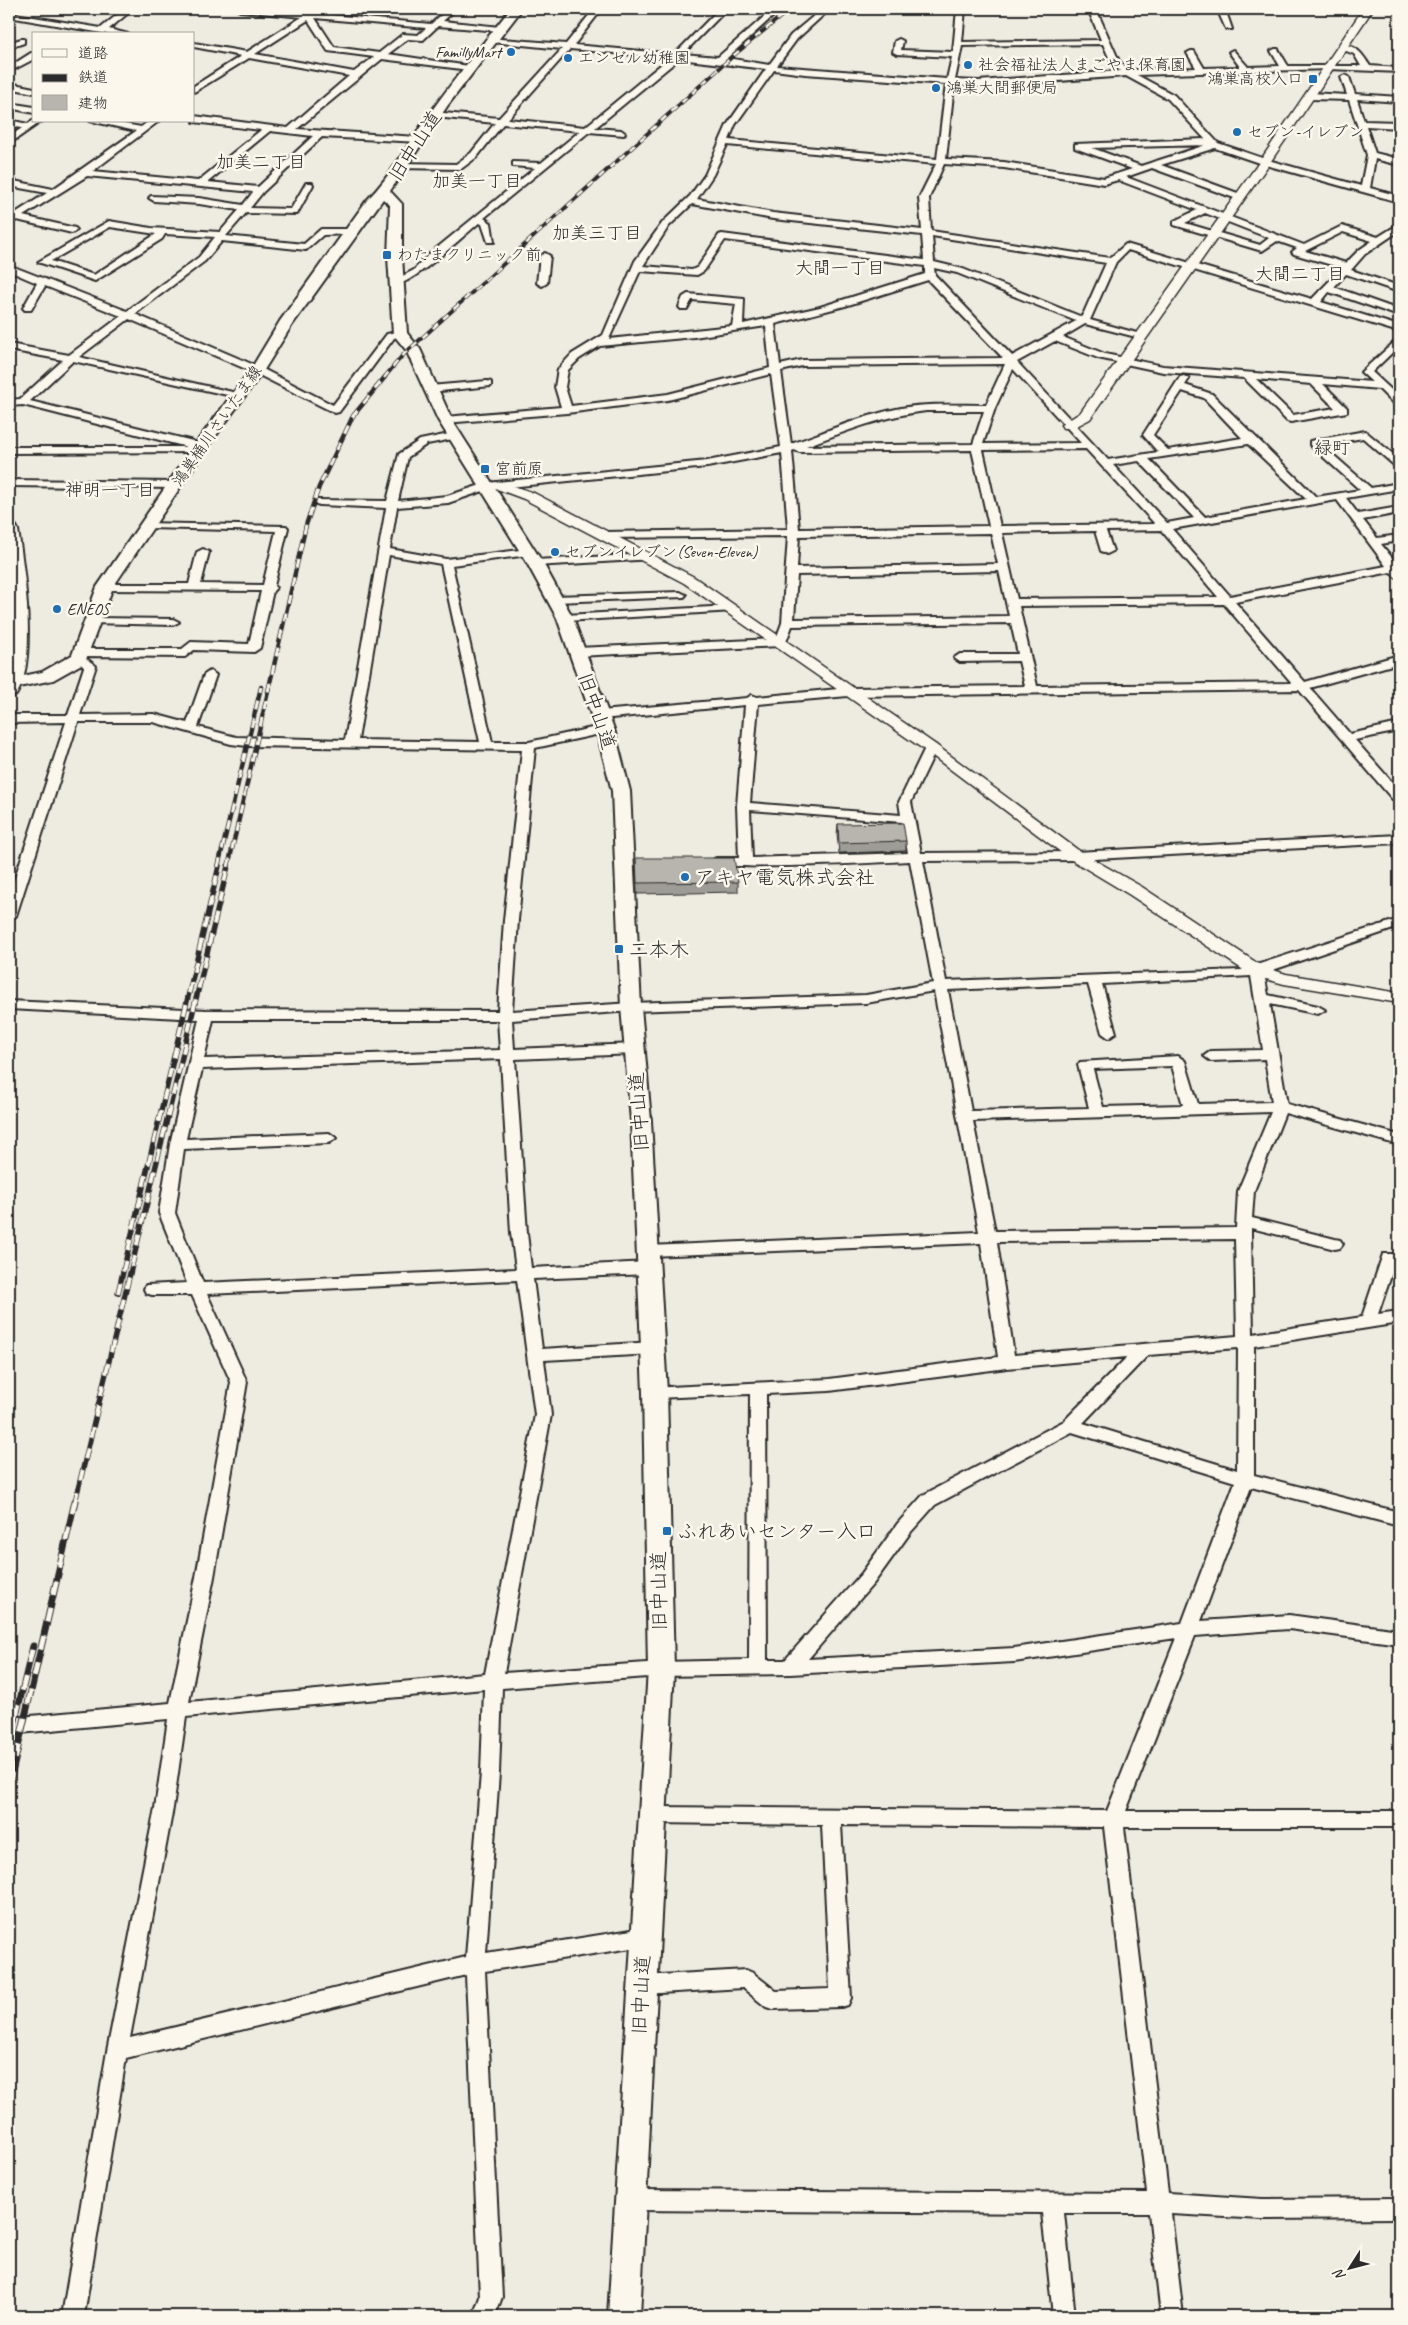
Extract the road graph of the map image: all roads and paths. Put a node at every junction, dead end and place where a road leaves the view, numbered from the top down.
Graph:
1 (129, 9) edge
2 (240, 9) edge
3 (336, 9) edge
4 (452, 9) edge
5 (516, 9) edge
6 (598, 9) edge
7 (723, 9) edge
8 (777, 9) edge
9 (826, 9) edge
10 (961, 9) edge
11 (1092, 9) edge
12 (1221, 9) edge
13 (1368, 9) edge
14 (307, 12) edge
15 (9, 15) edge
16 (315, 24) junction
17 (434, 25) junction
18 (79, 26) junction
19 (1229, 27) dead end
20 (353, 28) dead end
21 (500, 29) junction
22 (102, 30) junction
23 (71, 32) edge
24 (113, 32) edge
25 (491, 40) junction
26 (899, 40) dead end
27 (21, 41) dead end
28 (1106, 42) junction
29 (958, 44) junction
30 (195, 45) edge
31 (568, 45) junction
32 (9, 46) edge
33 (1344, 46) junction
34 (1233, 52) dead end
35 (1275, 52) dead end
36 (1191, 53) dead end
37 (248, 54) junction
38 (957, 55) junction
39 (32, 56) edge
40 (678, 56) junction
41 (380, 57) junction
42 (720, 60) junction
43 (19, 64) junction
44 (32, 66) edge
45 (770, 67) junction
46 (1329, 67) junction
47 (469, 68) junction
48 (1284, 68) junction
49 (1245, 69) junction
50 (1366, 69) junction
51 (9, 70) edge
52 (1201, 70) junction
53 (1399, 72) edge
54 (1127, 73) junction
55 (356, 75) junction
56 (1345, 77) dead end
57 (950, 83) junction
58 (9, 86) edge
59 (195, 89) edge
60 (32, 91) edge
61 (1310, 96) junction
62 (1353, 97) junction
63 (1399, 99) edge
64 (9, 106) edge
65 (32, 110) edge
66 (435, 114) junction
67 (195, 119) edge
68 (502, 121) junction
69 (36, 122) edge
70 (99, 122) edge
71 (154, 122) edge
72 (9, 123) edge
73 (1361, 123) junction
74 (1399, 125) edge
75 (29, 127) junction
76 (268, 128) junction
77 (588, 128) junction
78 (143, 130) junction
79 (289, 131) junction
80 (621, 132) dead end
81 (320, 134) junction
82 (417, 140) junction
83 (9, 141) edge
84 (724, 142) junction
85 (1214, 143) junction
86 (1371, 155) junction
87 (941, 162) junction
88 (1265, 162) junction
89 (1399, 162) edge
90 (516, 164) dead end
91 (1150, 165) junction
92 (399, 166) junction
93 (544, 166) junction
94 (1140, 169) junction
95 (85, 172) junction
96 (1119, 177) junction
97 (9, 183) edge
98 (200, 184) junction
99 (309, 185) dead end
100 (1365, 189) junction
101 (260, 190) junction
102 (55, 192) junction
103 (384, 192) junction
104 (1240, 197) junction
105 (154, 198) dead end
106 (1399, 199) edge
107 (690, 201) junction
108 (244, 209) junction
109 (1205, 210) junction
110 (1225, 217) junction
111 (12, 219) edge
112 (479, 219) junction
113 (1399, 227) edge
114 (72, 230) dead end
115 (161, 232) junction
116 (352, 232) junction
117 (928, 234) junction
118 (1213, 234) junction
119 (221, 237) junction
120 (1276, 237) junction
121 (491, 240) dead end
122 (1378, 240) junction
123 (1304, 248) junction
124 (545, 256) dead end
125 (1112, 261) junction
126 (930, 264) junction
127 (1192, 265) junction
128 (9, 268) edge
129 (638, 268) junction
130 (1346, 269) junction
131 (82, 274) junction
132 (1399, 275) edge
133 (930, 276) junction
134 (43, 281) junction
135 (398, 282) junction
136 (542, 283) dead end
137 (1386, 284) junction
138 (691, 285) junction
139 (59, 288) junction
140 (1329, 289) junction
141 (1399, 289) edge
142 (1314, 303) junction
143 (684, 307) dead end
144 (28, 308) dead end
145 (1399, 313) edge
146 (128, 314) junction
147 (1084, 320) junction
148 (770, 322) junction
149 (737, 328) junction
150 (1399, 329) edge
151 (400, 334) junction
152 (1055, 337) junction
153 (1140, 337) junction
154 (1399, 341) edge
155 (600, 343) junction
156 (9, 347) edge
157 (71, 358) junction
158 (1011, 361) junction
159 (1123, 362) junction
160 (257, 370) junction
161 (776, 371) junction
162 (1188, 372) junction
163 (1247, 376) junction
164 (1314, 381) junction
165 (487, 384) dead end
166 (1382, 386) junction
167 (1180, 387) junction
168 (430, 389) junction
169 (237, 396) junction
170 (23, 402) junction
171 (1399, 403) edge
172 (9, 404) edge
173 (990, 408) junction
174 (567, 410) junction
175 (1068, 425) junction
176 (449, 428) junction
177 (1250, 440) junction
178 (1089, 446) junction
179 (977, 447) junction
180 (787, 449) junction
181 (9, 450) edge
182 (198, 450) junction
183 (1166, 454) junction
184 (1142, 458) junction
185 (1106, 463) junction
186 (1399, 464) edge
187 (9, 483) edge
188 (175, 485) junction
189 (495, 486) junction
190 (1399, 486) edge
191 (1368, 491) junction
192 (1338, 496) junction
193 (1313, 500) junction
194 (320, 502) dead end
195 (392, 503) junction
196 (1399, 510) edge
197 (1355, 518) junction
198 (1202, 520) junction
199 (148, 525) junction
200 (1099, 527) junction
201 (1164, 527) junction
202 (995, 528) junction
203 (9, 530) edge
204 (794, 532) junction
205 (605, 535) junction
206 (1399, 538) edge
207 (1374, 542) junction
208 (384, 551) junction
209 (1107, 551) dead end
210 (203, 552) dead end
211 (531, 557) junction
212 (649, 557) junction
213 (446, 562) junction
214 (1004, 567) junction
215 (1398, 570) edge
216 (792, 572) junction
217 (105, 587) junction
218 (194, 588) junction
219 (270, 588) junction
220 (680, 595) dead end
221 (1228, 600) junction
222 (1012, 603) junction
223 (560, 609) junction
224 (730, 609) junction
225 (1015, 619) junction
226 (94, 621) junction
227 (173, 622) dead end
228 (788, 623) junction
229 (780, 642) junction
230 (577, 652) junction
231 (80, 655) junction
232 (1025, 657) junction
233 (960, 658) dead end
234 (1399, 659) edge
235 (210, 675) dead end
236 (10, 686) edge
237 (1303, 686) junction
238 (1032, 690) junction
239 (848, 692) junction
240 (752, 699) junction
241 (74, 718) junction
242 (9, 719) edge
243 (603, 722) junction
244 (1399, 727) edge
245 (191, 729) junction
246 (1347, 738) junction
247 (350, 742) junction
248 (487, 745) junction
249 (530, 746) junction
250 (931, 748) junction
251 (1399, 798) edge
252 (743, 806) junction
253 (908, 820) junction
254 (1399, 839) edge
255 (1076, 856) junction
256 (914, 857) junction
257 (702, 862) edge
258 (746, 863) junction
259 (9, 916) edge
260 (1399, 923) edge
261 (1257, 970) junction
262 (1094, 980) junction
263 (940, 986) junction
264 (1261, 998) junction
265 (1399, 998) edge
266 (9, 1005) edge
267 (631, 1007) junction
268 (1318, 1010) dead end
269 (206, 1015) junction
270 (505, 1016) junction
271 (1109, 1033) dead end
272 (634, 1049) junction
273 (508, 1054) junction
274 (1271, 1054) junction
275 (1211, 1056) dead end
276 (195, 1064) junction
277 (1280, 1107) junction
278 (1192, 1110) junction
279 (1097, 1112) junction
280 (964, 1116) junction
281 (329, 1138) dead end
282 (1399, 1140) edge
283 (177, 1144) junction
284 (1243, 1227) junction
285 (988, 1237) junction
286 (1335, 1244) dead end
287 (1390, 1258) dead end
288 (648, 1260) junction
289 (525, 1273) junction
290 (152, 1289) dead end
291 (197, 1289) junction
292 (1399, 1318) edge
293 (1368, 1322) junction
294 (1245, 1341) junction
295 (653, 1348) junction
296 (1142, 1352) junction
297 (535, 1355) junction
298 (1006, 1362) junction
299 (758, 1387) junction
300 (655, 1392) junction
301 (1070, 1425) junction
302 (1246, 1478) junction
303 (1399, 1519) edge
304 (1189, 1629) junction
305 (1399, 1637) edge
306 (790, 1667) junction
307 (758, 1668) junction
308 (661, 1669) junction
309 (493, 1680) junction
310 (178, 1710) junction
311 (9, 1726) edge
312 (654, 1815) junction
313 (831, 1817) junction
314 (1113, 1819) junction
315 (1399, 1819) edge
316 (644, 1937) junction
317 (475, 1964) junction
318 (642, 1985) junction
319 (117, 2052) junction
320 (630, 2200) junction
321 (1052, 2202) junction
322 (1159, 2203) junction
323 (1399, 2208) edge
324 (73, 2316) edge
325 (484, 2316) edge
326 (624, 2316) edge
327 (1064, 2316) edge
328 (1172, 2316) edge

1 - 22 street
2 - 14 street
3 - 14 street
4 - 17 street
5 - 21 main road, 旧中山道
6 - 31 street
7 - 40 street
8 - 42 street
9 - 45 street
10 - 29 street
11 - 28 street
12 - 19 street
13 - 33 street
14 - 16 street
14 - 17 street
14 - 37 street
15 - 18 street
16 - 20 street
16 - 41 street
17 - 21 street
17 - 41 street
18 - 22 street
18 - 23 street
21 - 25 main road, 旧中山道
22 - 24 street
25 - 31 street
25 - 47 main road, 旧中山道
26 - 38 street
27 - 32 street
28 - 29 street
28 - 54 street
29 - 38 street
30 - 37 street
31 - 40 street
31 - 68 street
33 - 46 street
33 - 50 street
34 - 49 street
35 - 48 street
36 - 52 street
37 - 55 street
37 - 59 street
38 - 57 street
39 - 43 street
40 - 42 street
40 - 77 street
41 - 47 street
41 - 55 street
42 - 45 street
43 - 44 street
43 - 51 street
45 - 57 street
45 - 84 street
46 - 48 street
46 - 50 street
46 - 61 street
47 - 66 main road, 旧中山道
48 - 49 street
49 - 52 street
50 - 53 street
52 - 54 street
54 - 57 street
54 - 85 street
55 - 79 street
56 - 62 street
57 - 87 street
58 - 60 street
61 - 62 street
61 - 88 street
62 - 63 street
62 - 73 street
64 - 65 street
66 - 68 street
66 - 82 main road, 旧中山道
67 - 76 street
68 - 77 street
68 - 92 street
69 - 75 street
70 - 78 street
71 - 78 street
72 - 75 street
73 - 74 street
73 - 86 street
75 - 83 street
76 - 79 street
76 - 98 street
77 - 80 street
77 - 93 street
78 - 95 street
79 - 81 street
81 - 82 street
81 - 101 street
82 - 92 main road, 旧中山道
84 - 87 street
84 - 107 street
85 - 88 street
85 - 91 street
85 - 94 street
86 - 89 street
86 - 100 street
87 - 96 street
87 - 117 street
88 - 100 street
88 - 104 street
90 - 93 street
91 - 94 street
91 - 104 street
92 - 103 main road, 旧中山道
93 - 112 street
94 - 96 street
95 - 98 street
95 - 102 street
96 - 109 street
97 - 102 street
98 - 101 street
99 - 108 street
100 - 106 street
101 - 108 street
102 - 111 street
103 - 116 main road, 鴻巣桶川さいたま線
103 - 135 main road, 旧中山道
104 - 110 street
105 - 108 street
107 - 117 street
107 - 129 street
108 - 119 street
109 - 110 street
109 - 118 street
110 - 118 street
110 - 120 street
111 - 114 street
112 - 121 street
112 - 135 street
113 - 122 street
115 - 119 street
115 - 131 street
115 - 131 street
116 - 119 street
116 - 160 main road, 鴻巣桶川さいたま線
117 - 125 street
117 - 126 street
118 - 120 street
118 - 127 street
119 - 146 street
120 - 123 street
122 - 123 street
122 - 130 street
123 - 130 street
124 - 136 street
125 - 127 street
125 - 147 street
126 - 133 street
126 - 138 street
126 - 147 street
127 - 142 street
127 - 153 street
128 - 134 street
129 - 138 street
129 - 155 street
130 - 137 street
130 - 140 street
131 - 139 street
132 - 137 street
133 - 148 street
133 - 158 street
134 - 139 street
134 - 144 street
135 - 151 main road, 旧中山道
137 - 141 street
138 - 143 street
138 - 149 street
139 - 146 street
140 - 142 street
140 - 145 street
142 - 150 street
146 - 157 street
146 - 160 street
147 - 152 street
147 - 153 street
148 - 149 street
148 - 161 street
149 - 155 street
151 - 160 street
151 - 168 main road, 旧中山道
152 - 158 street
152 - 159 street
153 - 159 street
154 - 166 street
155 - 174 street
156 - 157 street
157 - 169 street
157 - 170 street
158 - 161 street
158 - 173 street
158 - 175 street
159 - 162 street
159 - 175 street
160 - 169 main road, 鴻巣桶川さいたま線
161 - 174 street
161 - 180 street
162 - 163 street
162 - 167 street
163 - 164 street
163 - 164 street
164 - 166 street
165 - 168 street
166 - 171 street
167 - 177 street
167 - 183 street
168 - 176 main road, 旧中山道
169 - 182 main road, 鴻巣桶川さいたま線
170 - 172 street
170 - 182 street
173 - 179 street
173 - 180 street
174 - 176 street
175 - 178 street
176 - 189 main road, 旧中山道
176 - 195 street
177 - 183 street
177 - 193 street
178 - 179 street
178 - 185 street
179 - 180 street
179 - 202 street
180 - 189 street
180 - 204 street
181 - 182 street
182 - 188 main road, 鴻巣桶川さいたま線
183 - 184 street
184 - 185 street
184 - 198 street
185 - 201 street
186 - 191 street
187 - 188 street
188 - 199 main road, 鴻巣桶川さいたま線
189 - 195 street
189 - 205 street
189 - 211 main road, 旧中山道
190 - 191 street
191 - 192 street
192 - 193 street
192 - 197 street
193 - 198 street
194 - 195 street
195 - 208 street
196 - 197 street
197 - 207 street
198 - 201 street
199 - 217 main road, 鴻巣桶川さいたま線
199 - 219 street
200 - 201 street
200 - 202 street
200 - 209 street
201 - 221 street
202 - 204 street
202 - 214 street
203 - 236 highway
204 - 205 street
204 - 216 street
205 - 212 street
206 - 207 street
207 - 215 street
208 - 213 street
208 - 247 street
210 - 218 street
211 - 212 street
211 - 213 street
211 - 223 main road, 旧中山道
212 - 224 street
213 - 248 street
214 - 216 street
214 - 222 street
215 - 221 street
216 - 228 street
217 - 218 street
217 - 226 main road, 鴻巣桶川さいたま線
218 - 219 street
219 - 231 street
220 - 223 street
221 - 222 street
221 - 237 street
222 - 225 street
223 - 224 street
223 - 230 main road, 旧中山道
224 - 229 street
225 - 228 street
225 - 232 street
226 - 227 street
226 - 231 main road, 鴻巣桶川さいたま線
228 - 229 street
229 - 230 street
229 - 239 street
230 - 243 main road, 旧中山道
231 - 236 main road
231 - 241 street
232 - 233 street
232 - 238 street
234 - 237 street
235 - 245 street
237 - 238 street
237 - 246 street
238 - 239 street
239 - 240 street
239 - 250 street
240 - 243 street
240 - 252 street
241 - 242 street
241 - 245 street
241 - 259 street
243 - 249 street
243 - 267 main road, 旧中山道
244 - 246 street
245 - 247 street
246 - 251 street
247 - 248 street
248 - 249 street
249 - 270 street
250 - 253 street
250 - 255 street
252 - 253 street
252 - 258 street
253 - 256 street
254 - 255 street
255 - 256 street
255 - 261 street
256 - 258 street
256 - 263 street
257 - 258 street
260 - 261 street
261 - 262 street
261 - 264 street
261 - 265 street
262 - 263 street
262 - 271 street
263 - 267 street
263 - 280 street
264 - 268 street
264 - 274 street
266 - 269 street
267 - 270 street
267 - 272 main road, 旧中山道
269 - 270 street
269 - 276 street
270 - 273 street
272 - 273 street
272 - 288 main road, 旧中山道
273 - 276 street
273 - 289 street
274 - 275 street
274 - 277 street
276 - 283 street
277 - 278 street
277 - 282 street
277 - 284 street
278 - 279 street
278 - 279 street
279 - 280 street
280 - 285 street
281 - 283 street
283 - 291 street
284 - 285 street
284 - 286 street
284 - 294 street
285 - 288 street
285 - 298 street
287 - 293 street
288 - 289 street
288 - 295 main road, 旧中山道
289 - 291 street
289 - 297 street
290 - 291 street
291 - 310 street
292 - 293 street
293 - 294 street
294 - 296 street
294 - 302 street
295 - 297 street
295 - 300 main road, 旧中山道
296 - 298 street
296 - 301 street
297 - 309 street
298 - 299 street
299 - 300 street
299 - 307 street
300 - 308 main road, 旧中山道
301 - 302 street
301 - 306 street
302 - 303 street
302 - 304 street
304 - 305 street
304 - 306 street
304 - 314 street
306 - 307 street
307 - 308 street
308 - 309 street
308 - 312 main road, 旧中山道
309 - 310 street
309 - 317 street
310 - 311 street
310 - 319 street
312 - 313 street
312 - 316 main road, 旧中山道
313 - 314 street
313 - 318 street
314 - 315 street
314 - 322 street
316 - 317 street
316 - 318 main road, 旧中山道
317 - 319 street
317 - 325 street
318 - 320 main road, 旧中山道
319 - 324 street
320 - 321 street
320 - 326 main road, 旧中山道
321 - 322 street
321 - 327 street
322 - 323 street
322 - 328 street

